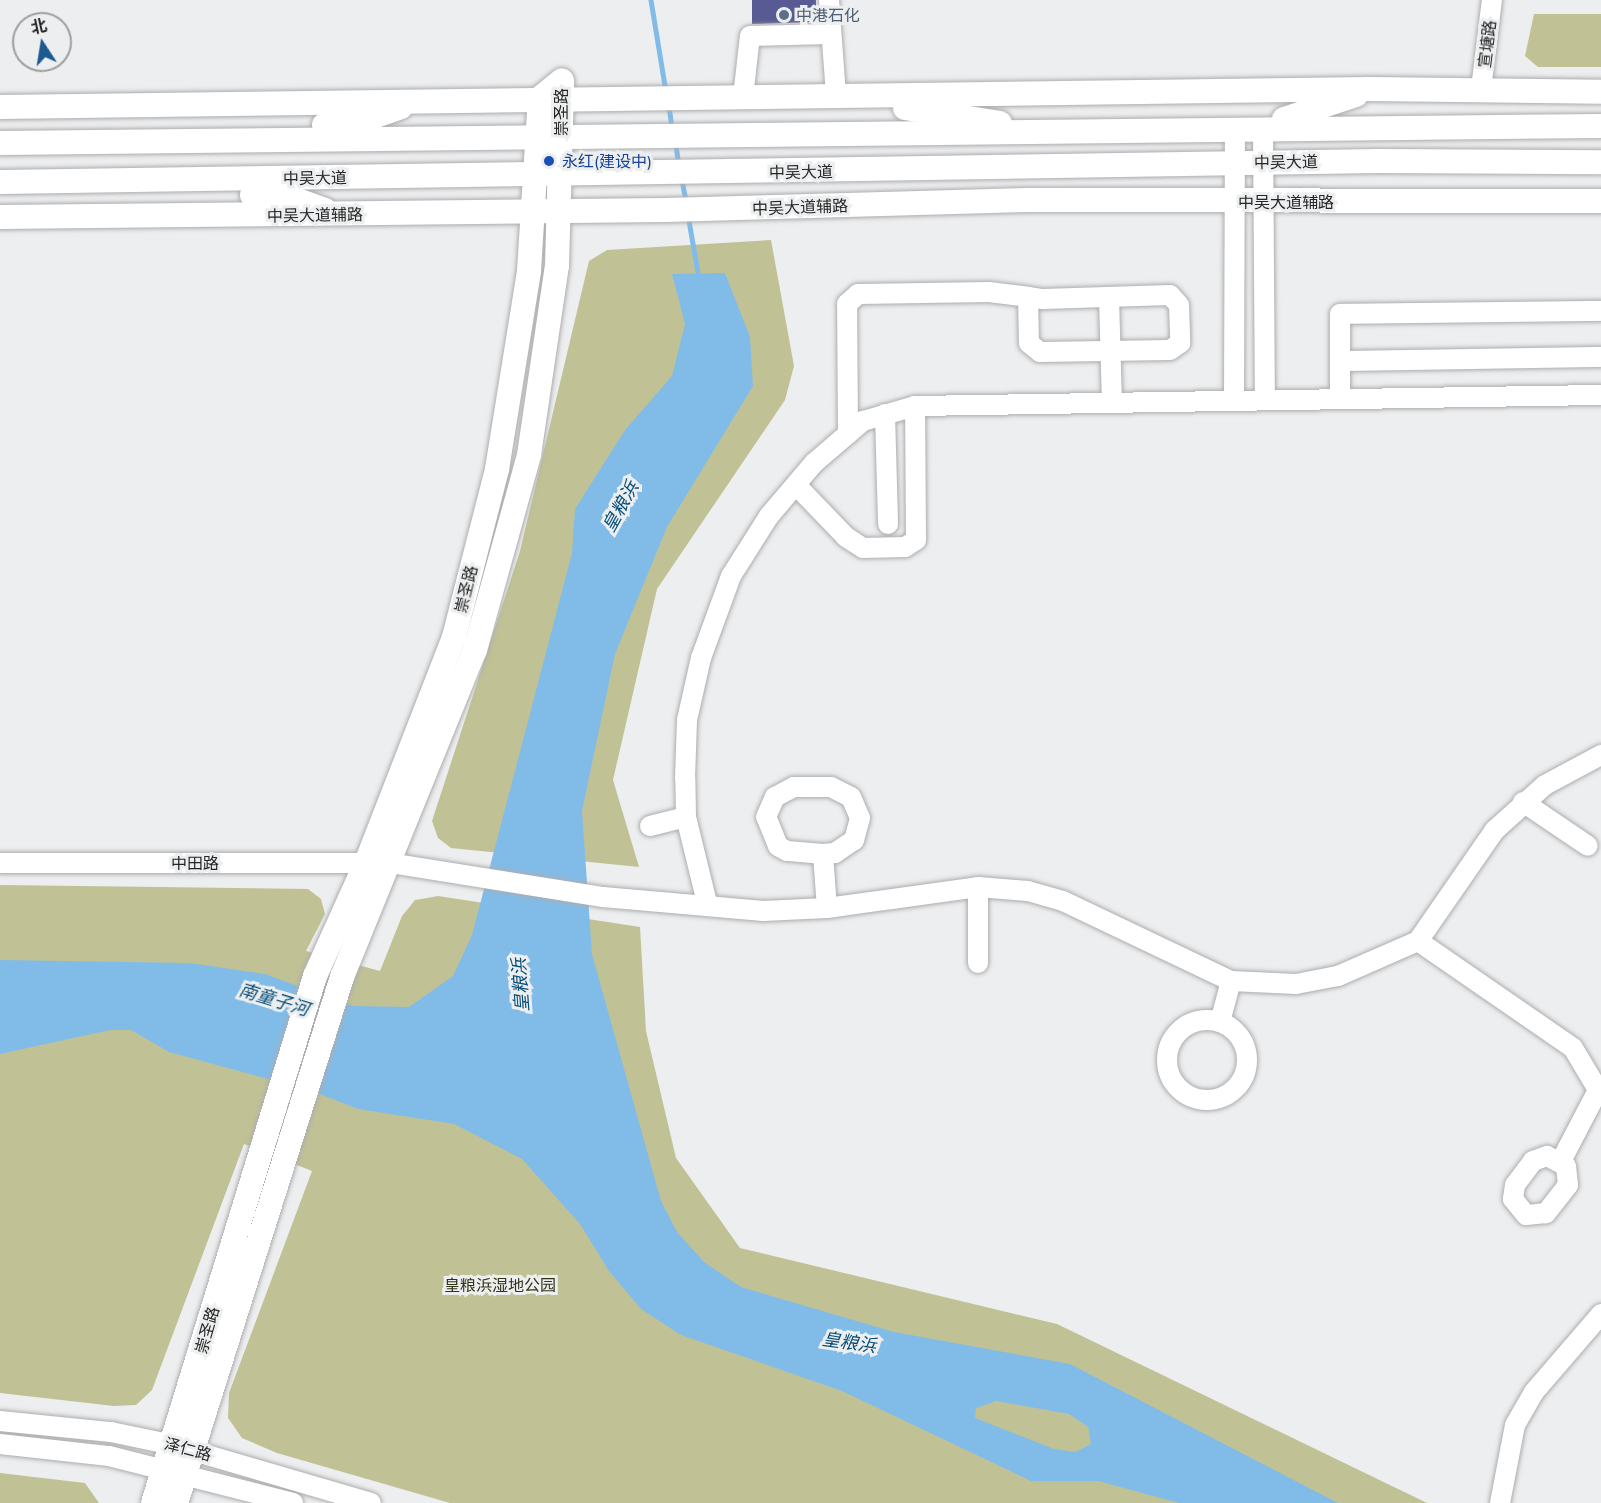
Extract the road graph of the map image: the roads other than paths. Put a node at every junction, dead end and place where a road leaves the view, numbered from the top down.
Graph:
1 (829, 0) edge
2 (1492, 0) edge
3 (830, 34) junction
4 (1369, 89) junction
5 (1481, 89) junction
6 (1601, 93) edge
7 (836, 96) junction
8 (551, 97) junction
9 (743, 97) junction
10 (880, 97) junction
11 (423, 100) junction
12 (0, 107) edge
13 (1601, 126) edge
14 (1263, 129) junction
15 (1235, 130) junction
16 (1035, 131) junction
17 (549, 137) junction
18 (213, 141) junction
19 (2, 143) edge
20 (1263, 162) junction
21 (1601, 162) edge
22 (1235, 163) junction
23 (866, 171) junction
24 (535, 176) junction
25 (560, 176) junction
26 (198, 180) junction
27 (0, 182) edge
28 (1601, 201) edge
29 (1235, 202) junction
30 (1263, 202) junction
31 (748, 208) junction
32 (559, 209) junction
33 (533, 210) junction
34 (337, 215) junction
35 (0, 217) edge
36 (1028, 297) junction
37 (1109, 297) junction
38 (1601, 311) edge
39 (1110, 351) junction
40 (1601, 357) edge
41 (1340, 361) junction
42 (1601, 395) edge
43 (1340, 399) junction
44 (1234, 400) junction
45 (1265, 400) junction
46 (1112, 402) junction
47 (915, 406) junction
48 (885, 414) junction
49 (848, 434) junction
50 (796, 485) junction
51 (888, 524) dead end
52 (1601, 755) edge
53 (1523, 802) junction
54 (687, 817) junction
55 (650, 826) dead end
56 (1588, 846) dead end
57 (824, 854) junction
58 (0, 863) edge
59 (366, 863) junction
60 (390, 864) junction
61 (978, 887) junction
62 (707, 903) junction
63 (827, 908) junction
64 (1418, 941) junction
65 (978, 963) dead end
66 (1231, 981) junction
67 (1220, 1022) junction
68 (1599, 1094) edge
69 (1561, 1161) dead end
70 (1601, 1314) edge
71 (0, 1421) edge
72 (0, 1443) edge
73 (183, 1448) junction
74 (174, 1476) junction
75 (153, 1503) edge
76 (176, 1503) edge
77 (293, 1503) edge
78 (371, 1503) edge
79 (1500, 1503) edge

1 - 3 street
2 - 5 street, 宣塘路
3 - 7 street
3 - 9 street
4 - 5 main road
4 - 10 main road
4 - 15 main road
5 - 6 main road
7 - 9 main road
7 - 10 main road
8 - 9 main road
8 - 11 main road
8 - 17 main road, 崇圣路
10 - 16 main road
11 - 12 main road
11 - 18 main road
13 - 14 main road, 中吴大道
14 - 15 main road, 中吴大道
14 - 20 street
15 - 16 main road, 中吴大道
15 - 22 street
16 - 17 main road, 中吴大道
17 - 18 main road, 中吴大道
17 - 24 main road, 崇圣路
17 - 25 main road, 崇圣路
18 - 19 main road, 中吴大道
20 - 21 main road, 中吴大道
20 - 22 main road, 中吴大道
20 - 30 street
22 - 23 main road, 中吴大道
22 - 29 street
23 - 25 main road, 中吴大道
23 - 31 main road
24 - 25 main road, 中吴大道
24 - 26 main road, 中吴大道
24 - 33 main road, 崇圣路
25 - 32 main road, 崇圣路
26 - 27 main road, 中吴大道
26 - 34 main road
28 - 30 main road, 中吴大道辅路
29 - 30 main road, 中吴大道辅路
29 - 31 main road, 中吴大道辅路
29 - 44 street
30 - 45 street
31 - 32 main road, 中吴大道辅路
32 - 33 main road, 中吴大道辅路
32 - 60 main road, 崇圣路
33 - 34 main road, 中吴大道辅路
33 - 59 main road, 崇圣路
34 - 35 main road, 中吴大道辅路
36 - 37 street
36 - 39 street
36 - 49 street
37 - 39 street
37 - 39 street
38 - 41 street
39 - 46 street
40 - 41 street
41 - 43 street
42 - 43 street
43 - 45 street
44 - 45 street
44 - 46 street
46 - 47 street
47 - 48 street
47 - 50 street
48 - 49 street
48 - 51 street
49 - 50 street
50 - 54 street
52 - 53 street
53 - 56 street
53 - 64 street
54 - 55 street
54 - 62 street
57 - 57 street
57 - 63 street
58 - 59 street, 中田路
59 - 60 street, 中田路
59 - 73 main road, 崇圣路
60 - 62 street, 中田路
60 - 73 main road, 崇圣路
61 - 63 street, 中田路
61 - 65 street
61 - 66 street, 中田路
62 - 63 street, 中田路
64 - 66 street
64 - 68 street
66 - 67 street
67 - 67 street
68 - 69 street
70 - 79 street
71 - 73 street, 泽仁路
72 - 74 street, 泽仁路
73 - 74 main road, 崇圣路
73 - 78 street, 泽仁路
74 - 75 main road, 崇圣路
74 - 76 main road, 崇圣路
74 - 77 street, 泽仁路

